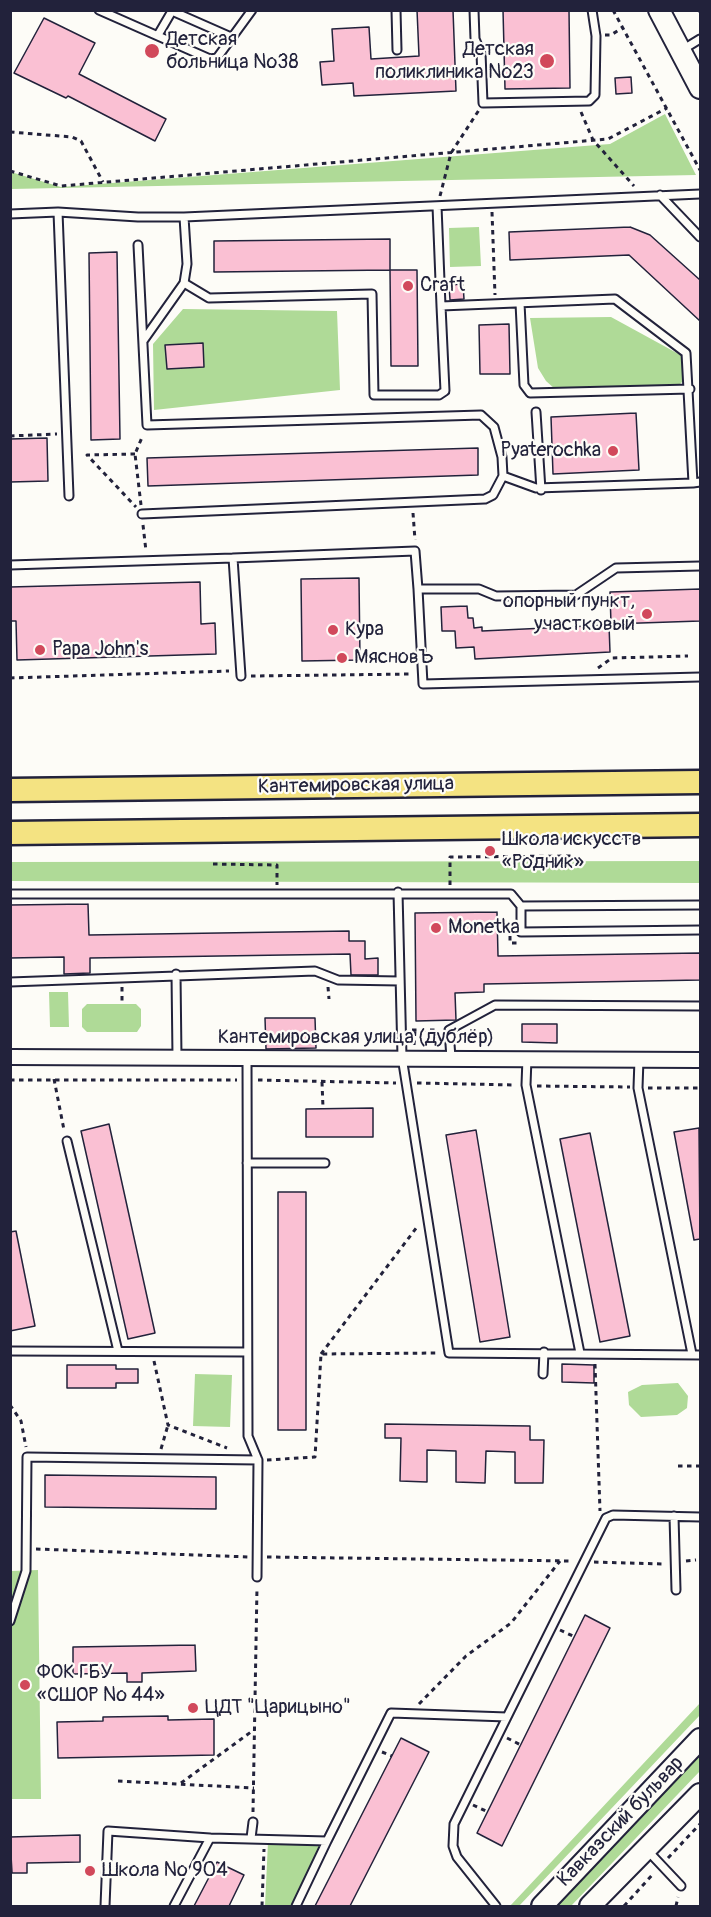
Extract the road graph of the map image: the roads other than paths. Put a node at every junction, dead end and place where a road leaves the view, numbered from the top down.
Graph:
1 (99, 10) edge
2 (252, 10) edge
3 (396, 10) edge
4 (474, 10) edge
5 (592, 10) edge
6 (659, 10) edge
7 (172, 11) edge
8 (159, 35) junction
9 (231, 38) junction
10 (700, 39) edge
11 (398, 50) dead end
12 (681, 50) junction
13 (700, 88) edge
14 (700, 194) edge
15 (660, 195) junction
16 (437, 206) junction
17 (58, 212) junction
18 (10, 214) edge
19 (184, 217) junction
20 (700, 237) edge
21 (138, 245) dead end
22 (183, 283) junction
23 (520, 303) junction
24 (441, 306) junction
25 (143, 341) junction
26 (690, 389) junction
27 (536, 412) dead end
28 (503, 476) junction
29 (697, 482) edge
30 (541, 490) junction
31 (69, 496) dead end
32 (142, 514) road end
33 (233, 558) junction
34 (10, 566) edge
35 (700, 566) edge
36 (418, 589) junction
37 (240, 673) road end
38 (700, 677) edge
39 (700, 782) edge
40 (10, 790) edge
41 (700, 825) edge
42 (10, 833) edge
43 (398, 892) junction
44 (10, 894) edge
45 (700, 905) edge
46 (521, 906) junction
47 (700, 930) edge
48 (176, 974) junction
49 (400, 981) junction
50 (10, 982) edge
51 (700, 1006) edge
52 (10, 1057) edge
53 (177, 1057) junction
54 (247, 1058) junction
55 (402, 1058) junction
56 (451, 1058) junction
57 (527, 1058) junction
58 (639, 1058) junction
59 (700, 1060) edge
60 (67, 1141) road end
61 (247, 1163) junction
62 (325, 1163) dead end
63 (10, 1351) edge
64 (118, 1351) junction
65 (246, 1352) junction
66 (544, 1353) junction
67 (580, 1353) junction
68 (692, 1354) junction
69 (700, 1355) edge
70 (543, 1374) dead end
71 (258, 1460) junction
72 (674, 1516) junction
73 (700, 1516) edge
74 (257, 1577) road end
75 (676, 1590) dead end
76 (10, 1621) edge
77 (507, 1717) junction
78 (700, 1739) edge
79 (700, 1794) edge
80 (253, 1822) road end
81 (210, 1838) junction
82 (251, 1838) junction
83 (327, 1841) junction
84 (648, 1850) junction
85 (681, 1886) dead end
86 (105, 1906) edge
87 (174, 1906) edge
88 (296, 1906) edge
89 (496, 1906) edge
90 (542, 1906) edge
91 (590, 1906) edge

1 - 8 lane
2 - 9 lane
3 - 11 lane
4 - 5 lane
6 - 12 main road
7 - 8 lane
7 - 9 lane
8 - 9 lane
10 - 12 lane
12 - 13 main road
14 - 15 lane
15 - 16 lane
15 - 20 lane
16 - 19 lane
16 - 24 lane
17 - 18 lane
17 - 19 lane
17 - 31 lane
19 - 22 lane
21 - 25 lane
22 - 24 lane
22 - 25 lane
23 - 24 lane
23 - 26 lane
23 - 26 lane
25 - 28 lane
26 - 29 lane
27 - 30 lane
28 - 30 lane
28 - 32 lane
29 - 30 lane
33 - 34 lane
33 - 36 lane
33 - 37 lane
35 - 36 lane
36 - 38 lane
39 - 40 main road, Кантемировская улица
41 - 42 main road
43 - 44 lane
43 - 46 lane
43 - 49 lane
45 - 46 lane
46 - 47 lane
48 - 49 lane
48 - 50 lane
48 - 53 lane
49 - 55 lane
51 - 56 lane
52 - 53 street, Кантемировская улица (дублёр)
53 - 54 street, Кантемировская улица (дублёр)
54 - 55 street, Кантемировская улица (дублёр)
54 - 61 lane
55 - 56 street, Кантемировская улица (дублёр)
55 - 66 lane
56 - 57 street, Кантемировская улица (дублёр)
57 - 58 street, Кантемировская улица (дублёр)
57 - 67 lane
58 - 59 street, Кантемировская улица (дублёр)
58 - 68 lane
60 - 64 lane
61 - 62 lane
61 - 65 lane
63 - 64 lane
64 - 65 lane
65 - 71 lane
66 - 67 lane
66 - 70 lane
67 - 68 lane
68 - 69 lane
71 - 74 lane
71 - 76 lane
72 - 73 lane
72 - 75 lane
72 - 77 lane
77 - 83 lane
77 - 89 lane
78 - 90 main road, Кавказский бульвар
79 - 84 main road, Кавказский бульвар
80 - 82 lane
81 - 82 lane
81 - 86 lane
81 - 87 lane
82 - 83 lane
83 - 88 lane
84 - 85 lane
84 - 91 main road, Кавказский бульвар

